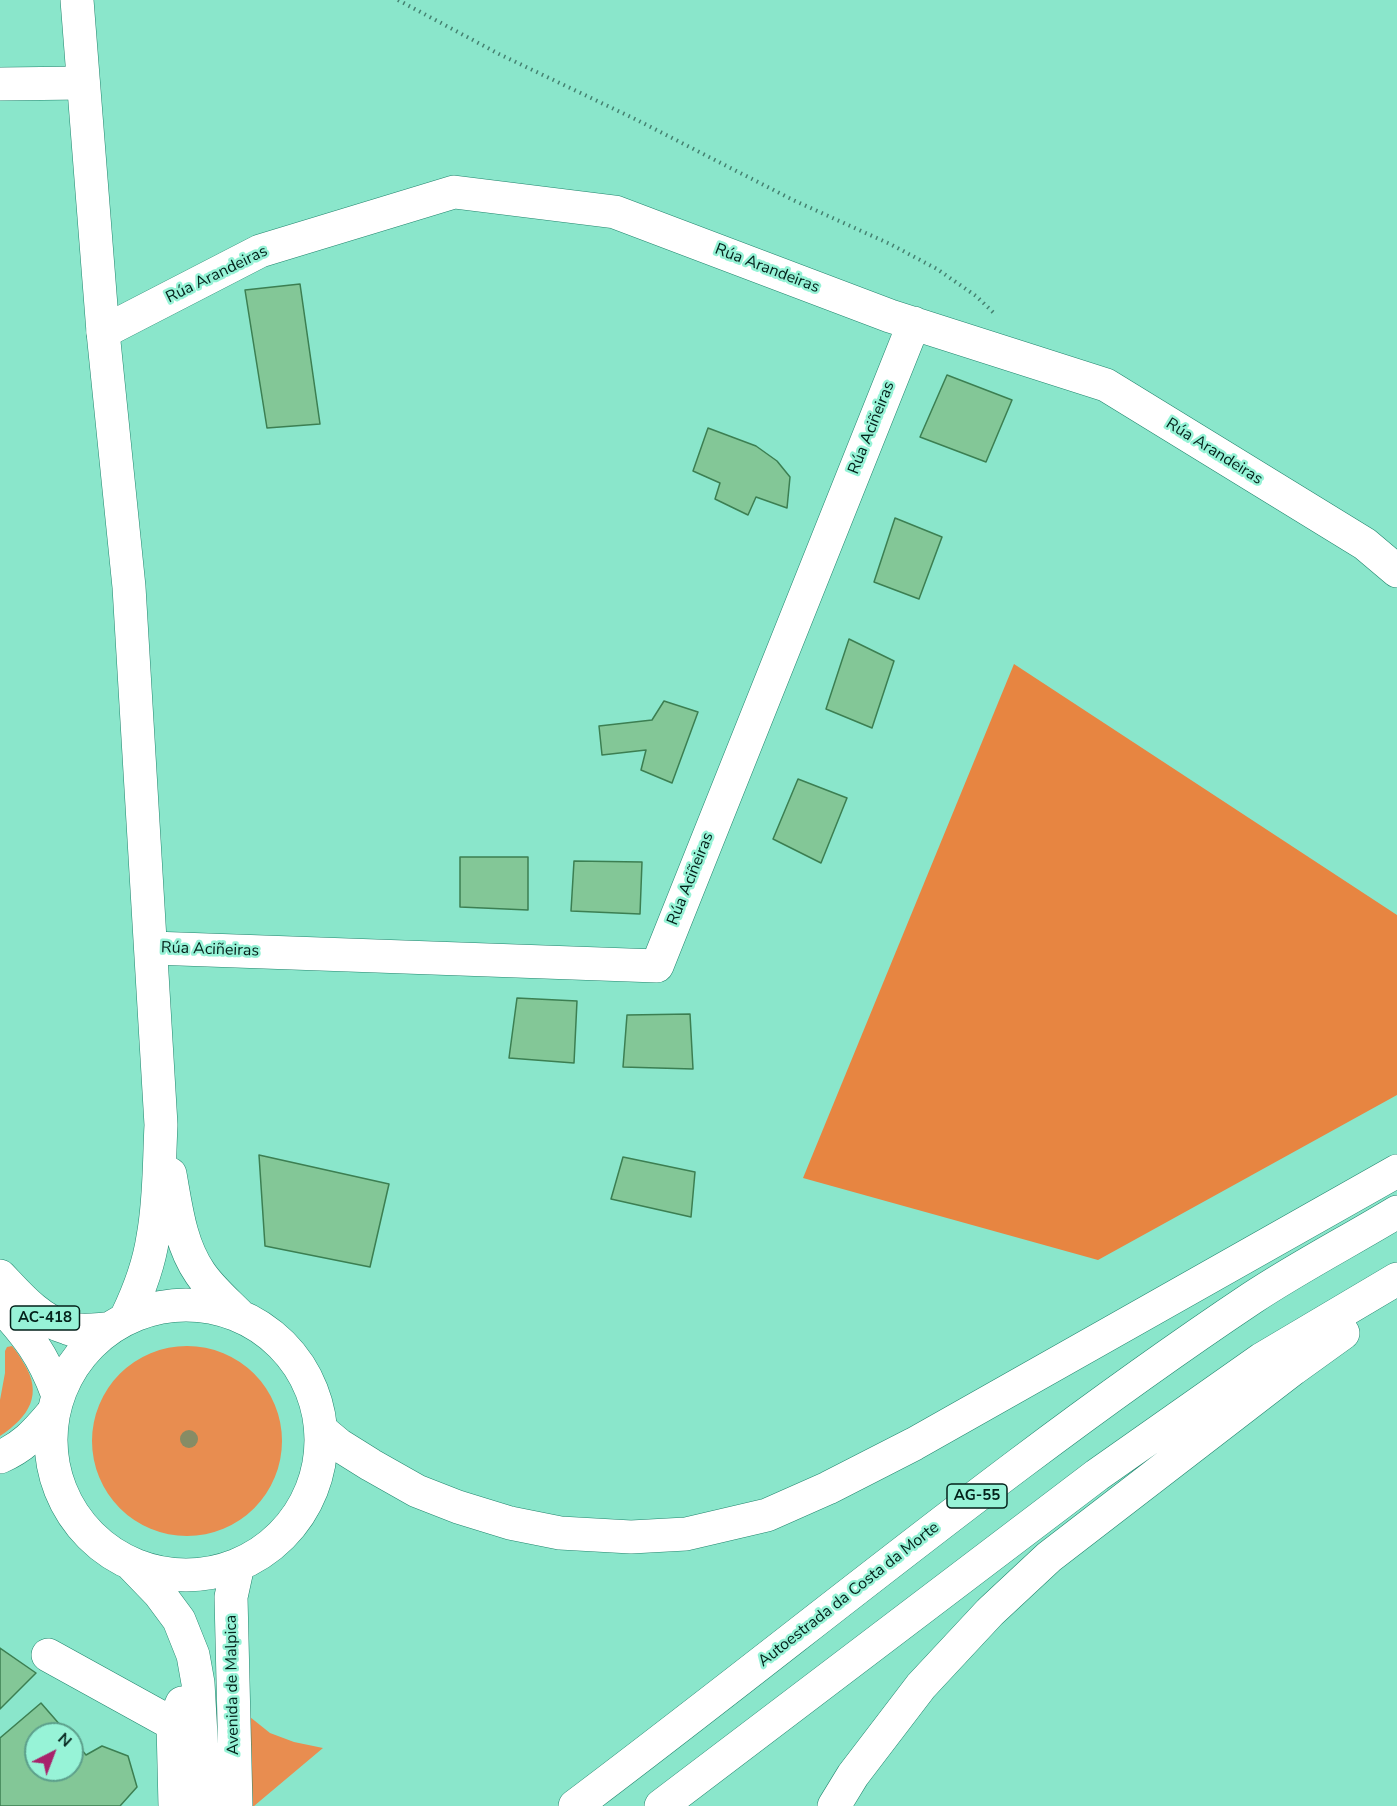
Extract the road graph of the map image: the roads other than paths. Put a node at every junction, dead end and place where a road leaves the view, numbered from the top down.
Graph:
1 (77, 0) edge
2 (83, 83) junction
3 (0, 84) edge
4 (914, 323) junction
5 (103, 332) junction
6 (1397, 571) edge
7 (152, 948) junction
8 (161, 1125) junction
9 (1397, 1171) edge
10 (1397, 1212) edge
11 (0, 1276) edge
12 (1397, 1279) edge
13 (1397, 1295) edge
14 (0, 1305) edge
15 (238, 1314) junction
16 (116, 1323) junction
17 (54, 1404) junction
18 (321, 1430) junction
19 (0, 1456) edge
20 (131, 1564) junction
21 (238, 1565) junction
22 (48, 1655) dead end
23 (198, 1683) junction
24 (172, 1724) junction
25 (175, 1806) edge
26 (205, 1806) edge
27 (236, 1806) edge
28 (575, 1806) edge
29 (661, 1806) edge
30 (834, 1806) edge

1 - 2 main road
2 - 3 main road
2 - 5 main road
4 - 5 main road, Rúa Arandeiras
4 - 6 main road, Rúa Arandeiras
4 - 7 main road, Rúa Aciñeiras
5 - 7 main road
7 - 8 main road
8 - 15 main road
8 - 16 main road
9 - 18 main road
10 - 28 main road, Autoestrada da Costa da Morte / AG-55
11 - 16 main road, AC-418
12 - 29 main road
13 - 30 main road
14 - 17 main road, AC-418
15 - 16 main road
15 - 18 main road
16 - 17 main road
17 - 19 main road
17 - 20 main road
18 - 21 main road
20 - 21 main road
20 - 23 main road, Avenida de Malpica
21 - 27 main road, Avenida de Malpica
22 - 24 main road
23 - 24 main road
23 - 26 main road, Avenida de Malpica
24 - 25 main road

